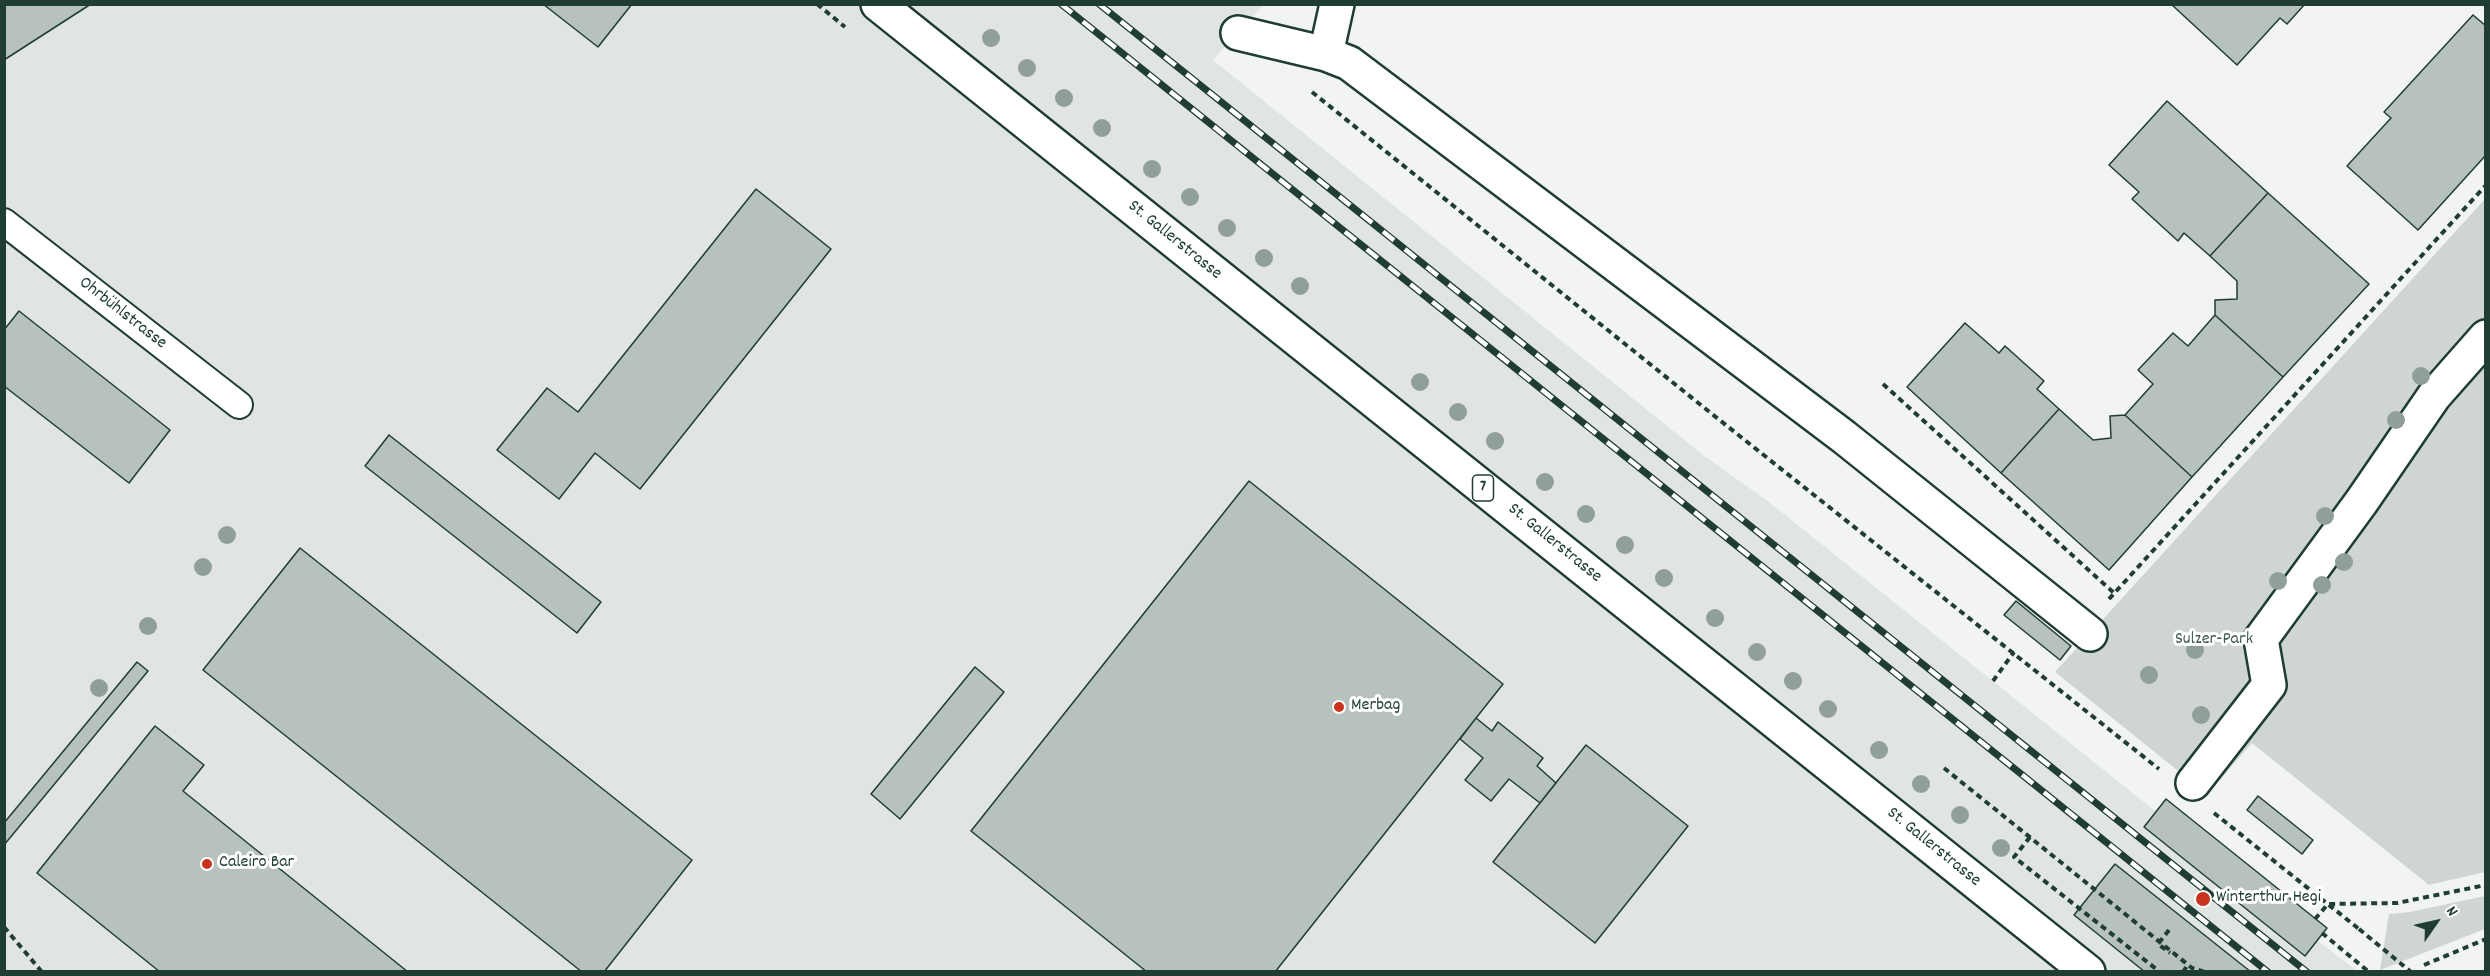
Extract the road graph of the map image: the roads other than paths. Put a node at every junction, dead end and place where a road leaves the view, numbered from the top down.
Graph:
1 (878, 4) edge
2 (1337, 4) edge
3 (1238, 33) dead end
4 (1326, 54) junction
5 (4, 222) edge
6 (2486, 337) edge
7 (239, 405) dead end
8 (2086, 631) road end
9 (2193, 783) dead end
10 (2088, 972) edge

1 - 10 street, St. Gallerstrasse / 7
2 - 4 street
3 - 4 street
4 - 8 street
5 - 7 lane, Ohrbühlstrasse
6 - 9 street

